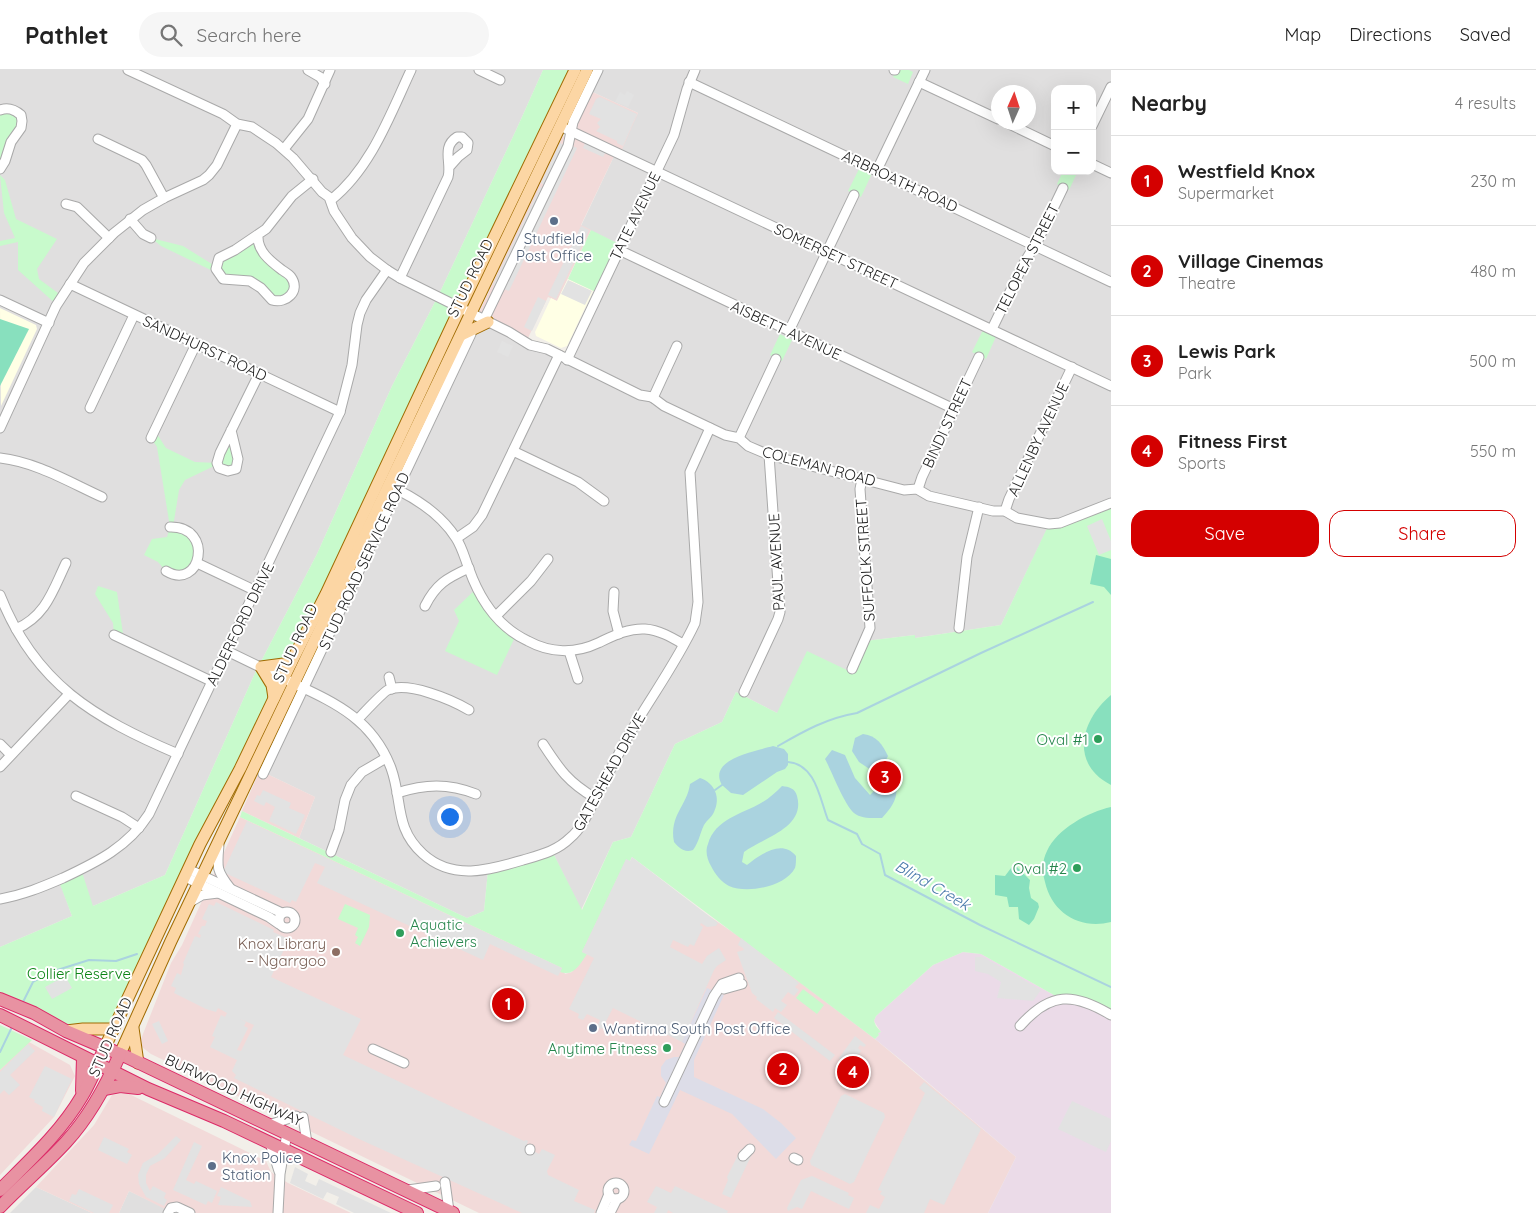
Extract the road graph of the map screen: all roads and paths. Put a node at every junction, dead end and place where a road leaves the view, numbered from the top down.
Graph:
1 (128, 70) edge
2 (411, 70) edge
3 (478, 70) edge
4 (575, 70) edge
5 (587, 70) edge
6 (598, 70) edge
7 (695, 70) edge
8 (925, 70) edge
9 (330, 71) edge
10 (312, 72) edge
11 (500, 80) dead end
12 (689, 82) junction
13 (919, 82) junction
14 (325, 84) junction
15 (1111, 87) edge
16 (0, 101) edge
17 (10, 108) junction
18 (0, 110) edge
19 (991, 116) edge
20 (1096, 118) edge
21 (237, 124) junction
22 (560, 126) junction
23 (1022, 130) edge
24 (572, 131) junction
25 (98, 138) dead end
26 (1051, 144) edge
27 (284, 149) junction
28 (450, 166) dead end
29 (1096, 166) edge
30 (0, 169) edge
31 (877, 170) junction
32 (657, 171) junction
33 (1111, 173) edge
34 (313, 179) junction
35 (1063, 188) dead end
36 (854, 195) dead end
37 (164, 198) junction
38 (331, 200) junction
39 (66, 204) dead end
40 (130, 219) junction
41 (258, 236) junction
42 (109, 238) junction
43 (150, 238) dead end
44 (246, 242) junction
45 (1034, 245) junction
46 (259, 247) junction
47 (618, 250) junction
48 (827, 251) junction
49 (387, 270) junction
50 (400, 278) junction
51 (1111, 282) edge
52 (70, 284) junction
53 (0, 300) edge
54 (460, 308) junction
55 (471, 314) junction
56 (134, 315) junction
57 (486, 321) junction
58 (49, 323) junction
59 (992, 330) junction
60 (789, 331) junction
61 (463, 340) junction
62 (196, 344) junction
63 (677, 346) dead end
64 (979, 357) dead end
65 (563, 358) junction
66 (776, 359) dead end
67 (1072, 368) junction
68 (259, 374) junction
69 (1111, 386) edge
70 (653, 398) junction
71 (90, 408) dead end
72 (954, 410) junction
73 (340, 412) junction
74 (0, 428) edge
75 (710, 428) junction
76 (231, 430) dead end
77 (151, 438) dead end
78 (739, 438) junction
79 (513, 451) junction
80 (769, 455) junction
81 (0, 458) edge
82 (862, 479) junction
83 (398, 490) junction
84 (918, 490) junction
85 (102, 497) dead end
86 (604, 501) dead end
87 (1111, 503) edge
88 (979, 507) junction
89 (1005, 511) junction
90 (170, 528) dead end
91 (457, 538) junction
92 (548, 559) dead end
93 (66, 562) dead end
94 (197, 563) junction
95 (469, 568) junction
96 (166, 570) dead end
97 (256, 591) junction
98 (614, 592) dead end
99 (0, 595) edge
100 (425, 606) dead end
101 (496, 616) junction
102 (959, 628) dead end
103 (16, 629) junction
104 (619, 634) junction
105 (114, 635) dead end
106 (683, 644) junction
107 (227, 651) junction
108 (568, 651) junction
109 (291, 663) junction
110 (261, 667) junction
111 (852, 669) dead end
112 (389, 677) dead end
113 (283, 678) junction
114 (578, 679) dead end
115 (213, 682) junction
116 (299, 686) junction
117 (392, 689) junction
118 (744, 692) dead end
119 (68, 694) junction
120 (274, 698) junction
121 (469, 710) dead end
122 (358, 719) junction
123 (0, 744) edge
124 (543, 744) dead end
125 (10, 754) junction
126 (178, 754) junction
127 (386, 758) junction
128 (0, 766) edge
129 (263, 774) dead end
130 (397, 793) junction
131 (476, 794) dead end
132 (76, 796) dead end
133 (595, 798) junction
134 (139, 828) junction
135 (219, 842) junction
136 (331, 852) dead end
137 (186, 873) junction
138 (201, 880) junction
139 (230, 889) junction
140 (219, 893) junction
141 (0, 898) edge
142 (190, 902) junction
143 (282, 913) junction
144 (279, 924) junction
145 (740, 981) dead end
146 (5, 1001) edge
147 (2, 1016) edge
148 (1111, 1016) edge
149 (133, 1026) junction
150 (1020, 1026) dead end
151 (114, 1029) junction
152 (66, 1030) junction
153 (105, 1047) junction
154 (373, 1049) dead end
155 (120, 1054) junction
156 (83, 1058) junction
157 (138, 1063) junction
158 (404, 1063) dead end
159 (97, 1065) junction
160 (112, 1071) junction
161 (104, 1089) junction
162 (148, 1089) junction
163 (82, 1096) junction
164 (664, 1102) dead end
165 (270, 1125) junction
166 (290, 1135) junction
167 (270, 1143) junction
168 (307, 1143) junction
169 (750, 1149) dead end
170 (285, 1151) junction
171 (743, 1156) dead end
172 (280, 1174) junction
173 (445, 1182) dead end
174 (436, 1186) dead end
175 (0, 1190) edge
176 (408, 1190) junction
177 (0, 1207) edge
178 (431, 1208) edge
179 (400, 1209) edge
180 (170, 1210) edge
181 (451, 1212) edge
182 (190, 1213) edge
183 (278, 1213) edge
184 (417, 1213) edge
185 (601, 1213) edge
186 (610, 1213) edge

1 - 21 street, COLEMAN ROAD
2 - 38 street
3 - 11 street
4 - 54 main road, STUD ROAD
5 - 22 main road, STUD ROAD
6 - 24 street, STUD ROAD
7 - 12 street, TATE AVENUE
8 - 13 street
9 - 10 street
9 - 14 street
10 - 14 street
12 - 31 street, ARBROATH ROAD
12 - 32 street, TATE AVENUE
13 - 19 street
13 - 31 street
14 - 27 street
15 - 20 street
16 - 17 street
17 - 18 street
17 - 30 street
21 - 27 street, COLEMAN ROAD
21 - 37 street
22 - 24 street, SOMERSET STREET
22 - 55 main road, STUD ROAD
23 - 26 street
24 - 32 street, SOMERSET STREET
24 - 57 street, STUD ROAD
25 - 37 street
27 - 34 street, COLEMAN ROAD
28 - 50 street
29 - 33 street
31 - 45 street, ARBROATH ROAD
32 - 47 street, TATE AVENUE
32 - 48 street, SOMERSET STREET
34 - 38 street, COLEMAN ROAD
34 - 41 street
35 - 45 street, TELOPEA STREET
36 - 48 street
37 - 40 street
38 - 49 street, COLEMAN ROAD
39 - 42 street
40 - 42 street
40 - 43 street
41 - 44 street
41 - 46 street
42 - 52 street
44 - 46 street
44 - 46 street
45 - 51 street, ARBROATH ROAD
45 - 59 street, TELOPEA STREET
47 - 60 street, AISBETT AVENUE
47 - 65 street, TATE AVENUE
48 - 59 street, SOMERSET STREET
48 - 60 street
49 - 50 street, COLEMAN ROAD
49 - 73 street, ALDERFORD DRIVE
50 - 54 street, COLEMAN ROAD
52 - 56 street, SANDHURST ROAD
52 - 58 street
53 - 58 street
54 - 55 street, COLEMAN ROAD
54 - 109 main road, STUD ROAD
55 - 57 street, COLEMAN ROAD
55 - 61 main road, STUD ROAD
56 - 62 street, SANDHURST ROAD
56 - 71 street
57 - 61 main road
57 - 65 street, COLEMAN ROAD
58 - 74 street
59 - 67 street, SOMERSET STREET
60 - 72 street, AISBETT AVENUE
61 - 83 street, STUD ROAD SERVICE ROAD
61 - 116 main road, STUD ROAD
62 - 68 street, SANDHURST ROAD
62 - 77 street
63 - 70 street
64 - 72 street, BINDI STREET
65 - 70 street, COLEMAN ROAD
65 - 79 street, TATE AVENUE
66 - 78 street
67 - 69 street, SOMERSET STREET
67 - 89 street, ALLENBY AVENUE
68 - 73 street, SANDHURST ROAD
68 - 76 street
70 - 75 street, COLEMAN ROAD
72 - 84 street, BINDI STREET
73 - 97 street, ALDERFORD DRIVE
75 - 78 street, COLEMAN ROAD
75 - 106 street, GATESHEAD DRIVE
78 - 80 street, COLEMAN ROAD
79 - 86 street
79 - 91 street, TATE AVENUE
80 - 82 street, COLEMAN ROAD
80 - 118 street, PAUL AVENUE
81 - 85 street
82 - 84 street, COLEMAN ROAD
82 - 111 street, SUFFOLK STREET
83 - 91 street
83 - 116 street, STUD ROAD SERVICE ROAD
84 - 88 street, COLEMAN ROAD
87 - 89 street, COLEMAN ROAD
88 - 89 street, COLEMAN ROAD
88 - 102 street
90 - 94 street
91 - 95 street
92 - 101 street
93 - 103 street
94 - 96 street
94 - 97 street
95 - 100 street
95 - 101 street
97 - 107 street, ALDERFORD DRIVE
98 - 104 street
99 - 103 street
101 - 108 street
103 - 119 street
104 - 106 street
104 - 108 street
105 - 115 street
106 - 133 street, GATESHEAD DRIVE
107 - 110 street, GATESHEAD DRIVE
107 - 115 street, ALDERFORD DRIVE
108 - 114 street
109 - 110 main road
109 - 113 main road, STUD ROAD
110 - 113 street, GATESHEAD DRIVE
110 - 120 main road
112 - 117 street
113 - 116 street, GATESHEAD DRIVE
113 - 120 main road, STUD ROAD
115 - 126 street, ALDERFORD DRIVE
116 - 122 street, GATESHEAD DRIVE
116 - 129 street, STUD ROAD SERVICE ROAD
116 - 135 main road, STUD ROAD
117 - 121 street
117 - 122 street
119 - 125 street
119 - 126 street
120 - 137 main road, STUD ROAD
122 - 127 street, GATESHEAD DRIVE
123 - 125 street
124 - 133 street
125 - 128 street
126 - 134 street, ALDERFORD DRIVE
127 - 130 street, GATESHEAD DRIVE
127 - 136 street
130 - 131 street
130 - 133 street, GATESHEAD DRIVE
132 - 134 street
134 - 141 street, ALDERFORD DRIVE
135 - 138 main road, STUD ROAD
135 - 139 street
137 - 138 street
137 - 151 main road, STUD ROAD
138 - 139 street
138 - 140 street
138 - 142 main road, STUD ROAD
139 - 143 street
140 - 142 street
140 - 144 street
142 - 149 main road, STUD ROAD
143 - 144 street
143 - 144 street
145 - 164 street
146 - 152 highway, BURWOOD HIGHWAY
147 - 156 highway
148 - 150 street
149 - 155 main road, STUD ROAD
149 - 157 main road
151 - 152 main road
151 - 153 main road, STUD ROAD
152 - 153 highway, BURWOOD HIGHWAY
153 - 155 highway, BURWOOD HIGHWAY
153 - 159 highway, STUD ROAD
154 - 158 street
155 - 157 highway, BURWOOD HIGHWAY
155 - 160 highway, STUD ROAD
156 - 159 highway
156 - 163 highway
157 - 165 highway, BURWOOD HIGHWAY
159 - 160 highway
159 - 163 highway, STUD ROAD
160 - 161 highway, STUD ROAD
160 - 162 highway
161 - 162 highway
161 - 177 highway, STUD ROAD
162 - 167 highway
163 - 175 highway, STUD ROAD
165 - 166 highway, BURWOOD HIGHWAY
165 - 168 street
166 - 168 highway, BURWOOD HIGHWAY
166 - 170 street
167 - 170 highway
167 - 172 street
168 - 176 highway, BURWOOD HIGHWAY
169 - 171 street
170 - 172 street
170 - 179 highway
172 - 183 street
173 - 181 street
174 - 176 street
176 - 178 highway, BURWOOD HIGHWAY
178 - 181 highway, BURWOOD HIGHWAY
179 - 184 highway
180 - 182 street
185 - 186 street

